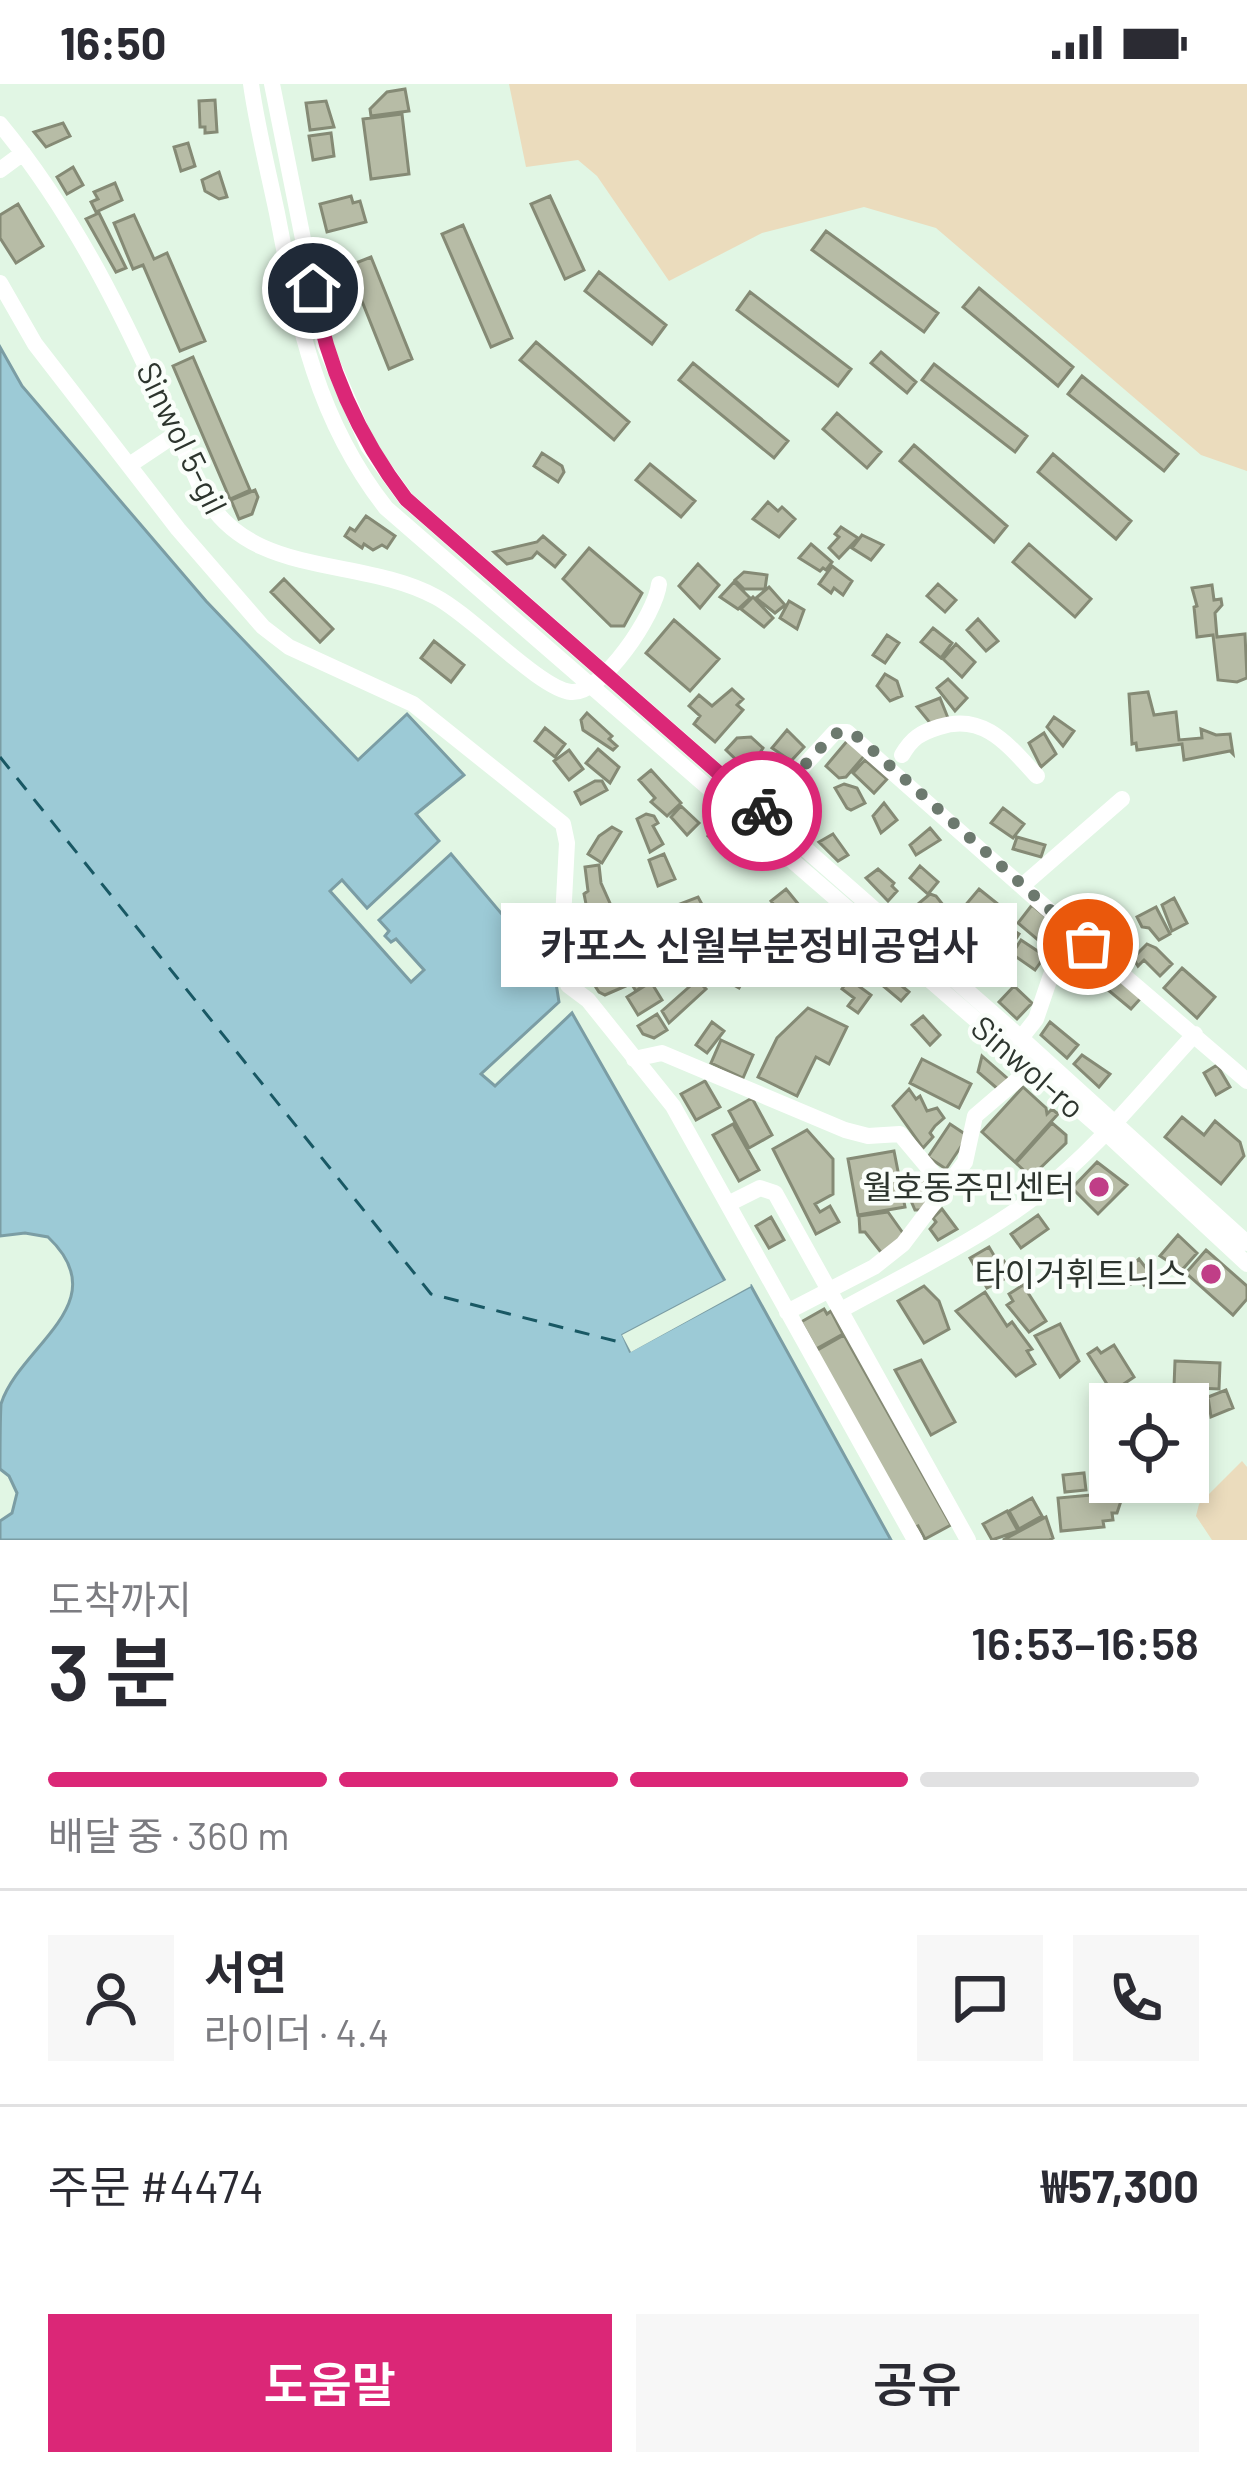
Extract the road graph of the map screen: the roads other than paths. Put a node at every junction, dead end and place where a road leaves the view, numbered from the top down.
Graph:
1 (251, 84) edge
2 (272, 84) edge
3 (0, 124) edge
4 (23, 153) junction
5 (0, 170) edge
6 (0, 283) edge
7 (176, 434) junction
8 (131, 464) junction
9 (659, 584) dead end
10 (597, 681) junction
11 (902, 755) dead end
12 (1037, 776) dead end
13 (1121, 799) dead end
14 (762, 811) junction
15 (1022, 886) junction
16 (1088, 944) junction
17 (1195, 1034) junction
18 (1021, 1038) junction
19 (634, 1059) junction
20 (1030, 1069) junction
21 (1247, 1081) edge
22 (1110, 1127) junction
23 (946, 1190) junction
24 (728, 1204) junction
25 (1247, 1243) edge
26 (1247, 1264) edge
27 (829, 1290) junction
28 (841, 1310) junction
29 (788, 1312) junction
30 (915, 1540) edge
31 (968, 1540) edge

1 - 10 street, Sinwol-ro
2 - 10 street, Sinwol-ro
3 - 4 street, Sinwol 5-gil
4 - 5 street
4 - 7 street, Sinwol 5-gil
6 - 8 street
7 - 8 street
7 - 10 street, Sinwol 5-gil
8 - 19 street
9 - 10 street
10 - 14 street, Sinwol-ro
10 - 20 street, Sinwol-ro
11 - 12 street
13 - 15 street
14 - 15 street
14 - 18 street, Sinwol-ro
15 - 16 street
16 - 17 street
16 - 18 street
17 - 21 street
17 - 22 street
18 - 22 street, Sinwol-ro
19 - 23 street
19 - 24 street
20 - 22 street, Sinwol-ro
20 - 23 street
22 - 25 street, Sinwol-ro
22 - 26 street, Sinwol-ro
22 - 28 street
23 - 27 street
24 - 27 street
24 - 29 street
27 - 28 street
27 - 29 street
28 - 31 street
29 - 30 street

